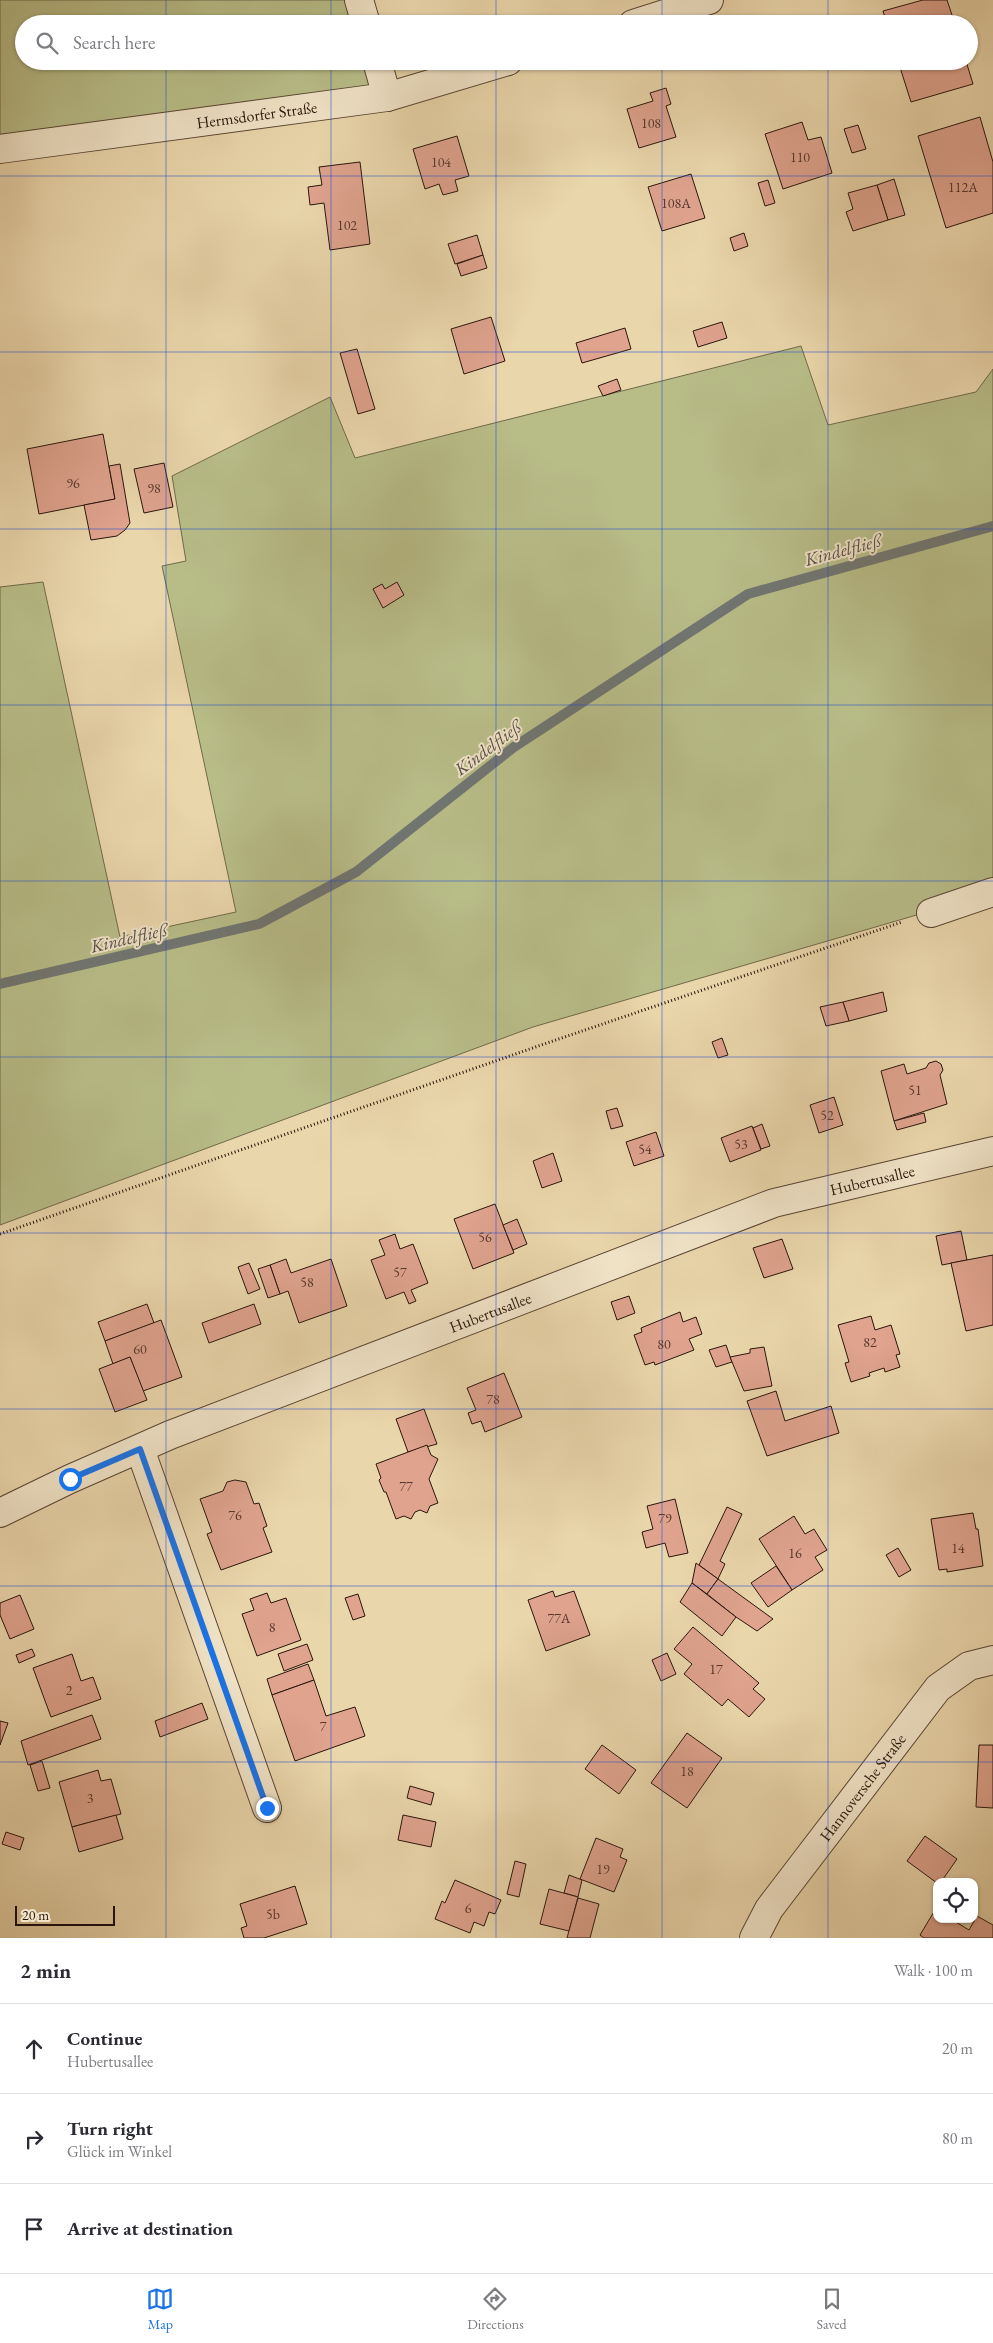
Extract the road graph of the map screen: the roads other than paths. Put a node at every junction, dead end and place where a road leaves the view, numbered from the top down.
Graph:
1 (359, 0) edge
2 (709, 0) edge
3 (363, 15) edge
4 (662, 15) edge
5 (379, 70) edge
6 (478, 70) edge
7 (387, 97) junction
8 (0, 150) edge
9 (993, 892) edge
10 (931, 913) road end
11 (993, 1151) edge
12 (140, 1449) junction
13 (0, 1513) edge
14 (992, 1660) edge
15 (267, 1808) dead end
16 (754, 1938) edge

1 - 3 street
2 - 4 street
5 - 7 street
6 - 7 street, Hermsdorfer Straße
7 - 8 street, Hermsdorfer Straße
9 - 10 street
11 - 12 street, Hubertusallee
12 - 13 street, Hubertusallee
12 - 15 street
14 - 16 street, Hannoversche Straße

